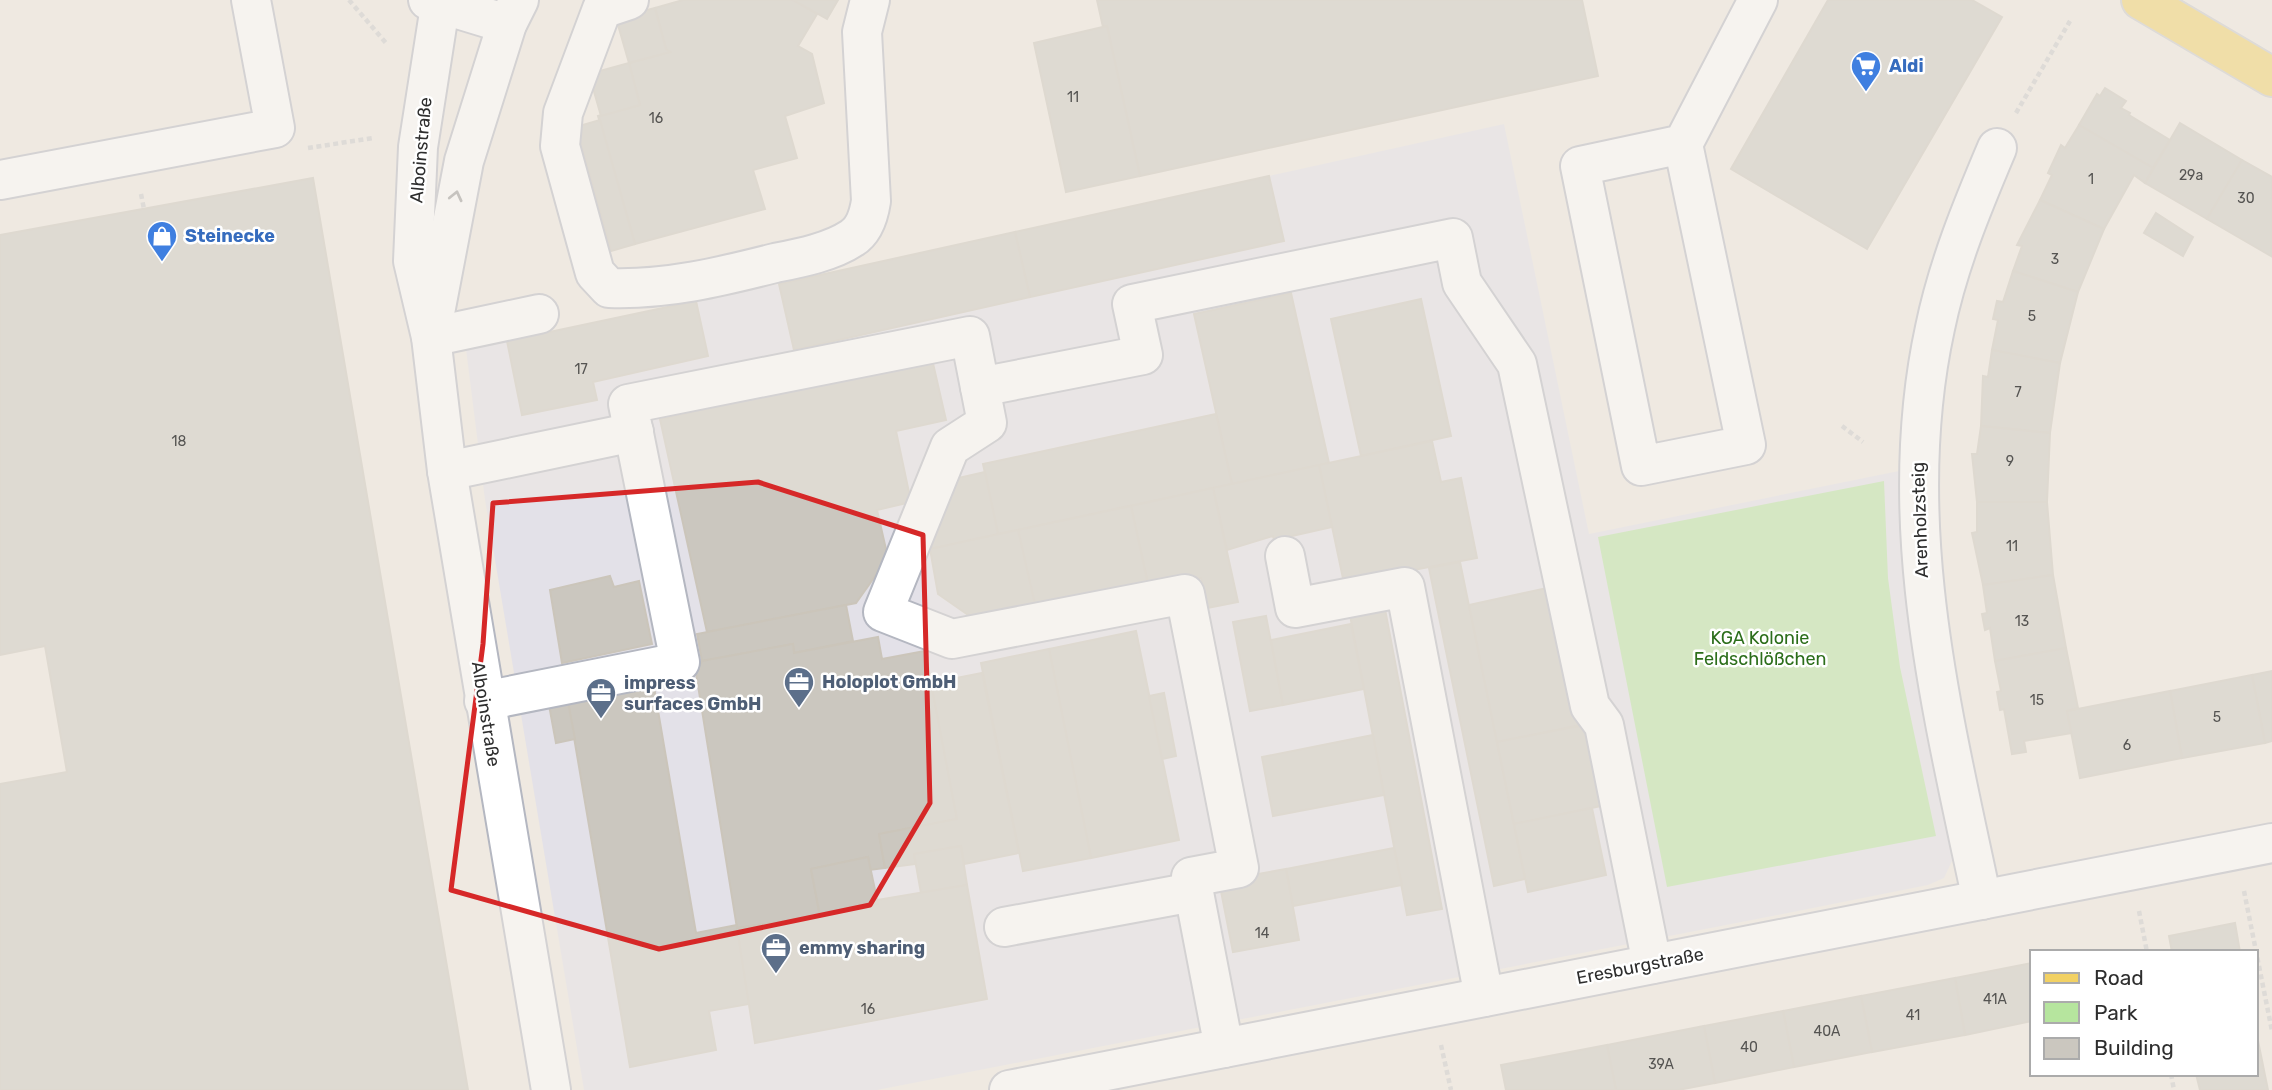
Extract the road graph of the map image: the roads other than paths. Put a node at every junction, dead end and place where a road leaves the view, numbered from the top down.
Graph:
1 (251, 0) edge
2 (629, 0) edge
3 (870, 0) edge
4 (1758, 0) edge
5 (2141, 0) edge
6 (437, 2) edge
7 (513, 12) edge
8 (2272, 77) edge
9 (2004, 134) road end
10 (1683, 144) junction
11 (0, 180) edge
12 (539, 314) dead end
13 (431, 337) junction
14 (980, 387) junction
15 (634, 432) junction
16 (447, 471) junction
17 (1285, 556) dead end
18 (484, 701) junction
19 (2272, 843) edge
20 (1194, 891) junction
21 (1982, 900) junction
22 (1004, 927) dead end
23 (1652, 964) junction
24 (1484, 997) junction
25 (1224, 1048) junction
26 (551, 1090) edge
27 (1009, 1090) edge

1 - 11 street
2 - 3 street
4 - 10 street
5 - 8 main road
6 - 7 street, Alboinstraße
6 - 13 street, Alboinstraße
13 -> 7 street, Alboinstraße
9 - 21 street, Arenholzsteig
10 - 10 street
12 - 13 street
13 - 16 street, Alboinstraße
14 - 15 street
14 - 20 street
14 - 23 street
15 - 16 street
15 - 18 street
16 - 18 street, Alboinstraße
17 - 24 street
18 - 26 street, Alboinstraße
19 - 21 street, Eresburgstraße
20 - 22 street
20 - 25 street
21 - 23 street, Eresburgstraße
23 - 24 street, Eresburgstraße
24 - 25 street, Eresburgstraße
25 - 27 street, Eresburgstraße

